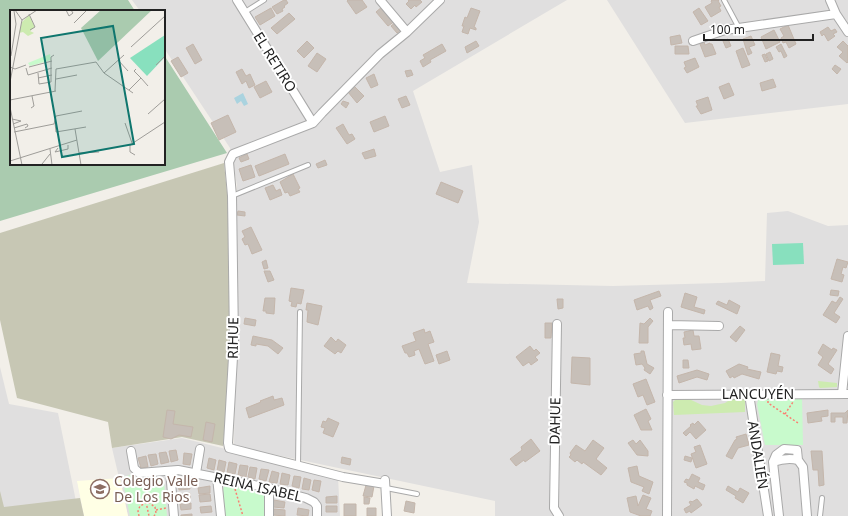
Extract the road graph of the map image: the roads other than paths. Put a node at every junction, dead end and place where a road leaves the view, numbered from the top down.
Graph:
1 (237, 0) edge
2 (264, 0) edge
3 (380, 0) edge
4 (440, 0) edge
5 (724, 0) edge
6 (830, 0) edge
7 (245, 12) junction
8 (836, 14) junction
9 (739, 28) junction
10 (406, 32) junction
11 (848, 32) edge
12 (692, 41) dead end
13 (313, 123) junction
14 (308, 165) dead end
15 (232, 196) junction
16 (300, 312) dead end
17 (668, 312) dead end
18 (557, 324) dead end
19 (668, 326) junction
20 (719, 326) dead end
21 (848, 336) edge
22 (749, 394) junction
23 (845, 394) edge
24 (668, 395) junction
25 (200, 448) dead end
26 (130, 451) dead end
27 (298, 466) junction
28 (170, 471) junction
29 (196, 473) junction
30 (217, 477) junction
31 (385, 484) junction
32 (269, 488) junction
33 (417, 494) dead end
34 (822, 498) dead end
35 (174, 516) edge
36 (221, 516) edge
37 (269, 516) edge
38 (317, 516) edge
39 (387, 516) edge
40 (559, 516) edge
41 (667, 516) edge
42 (768, 516) edge
43 (779, 516) edge
44 (807, 516) edge
45 (820, 516) edge

1 - 7 street, EL RETIRO
2 - 7 lane
3 - 10 street
4 - 10 street
5 - 9 lane
6 - 8 street
7 - 13 street, EL RETIRO
8 - 9 street
8 - 11 street
9 - 12 street
10 - 13 street
13 - 15 street, RIHUE
14 - 15 lane
15 - 27 street, RIHUE
16 - 27 lane
17 - 19 street
18 - 40 street, DAHUE
19 - 20 street
19 - 24 street
21 - 23 street
22 - 23 street, LANCUYÉN
22 - 24 street, LANCUYÉN
22 - 42 street, ANDALIÉN
24 - 41 street
25 - 29 street
26 - 28 street, REINA ISABEL
27 - 31 street, RIHUE
28 - 29 street, REINA ISABEL
28 - 35 street
29 - 30 street, REINA ISABEL
30 - 32 street, REINA ISABEL
30 - 36 street
31 - 33 lane
31 - 39 street
32 - 37 street
32 - 38 street, REINA ISABEL
34 - 45 lane
43 - 44 street

